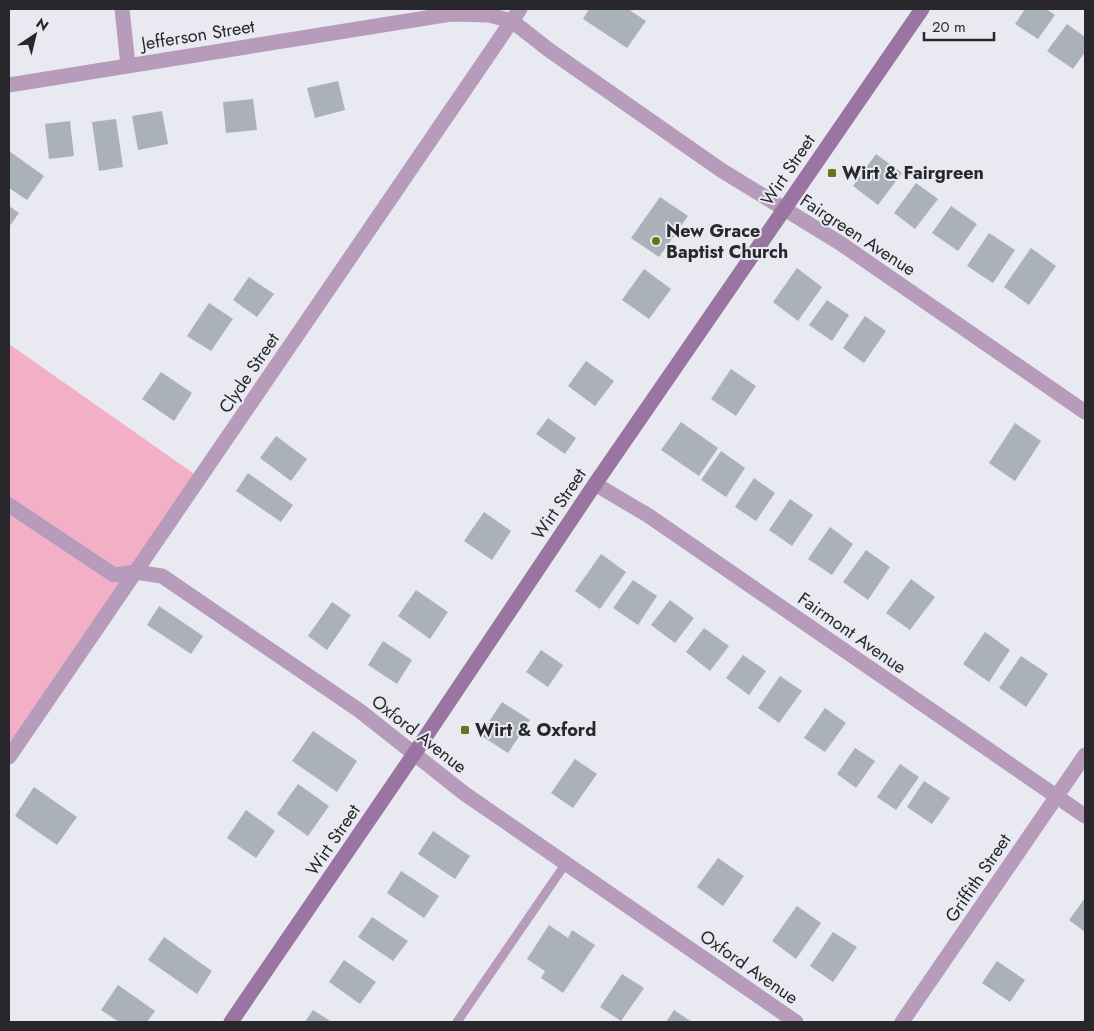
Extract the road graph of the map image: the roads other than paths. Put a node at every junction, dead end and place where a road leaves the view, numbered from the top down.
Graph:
1 (122, 9) edge
2 (922, 9) edge
3 (516, 15) edge
4 (128, 65) junction
5 (9, 85) edge
6 (784, 209) junction
7 (1085, 412) edge
8 (595, 484) junction
9 (9, 505) edge
10 (135, 572) junction
11 (414, 754) junction
12 (1085, 755) edge
13 (9, 757) edge
14 (1057, 796) junction
15 (1085, 816) edge
16 (566, 863) junction
17 (231, 1022) edge
18 (456, 1022) edge
19 (796, 1022) edge
20 (902, 1022) edge

1 - 4 street
2 - 6 main road, Wirt Street
3 - 4 street, Jefferson Street
3 - 6 street, Fairgreen Avenue
3 - 10 street, Clyde Street
4 - 5 street, Jefferson Street
6 - 7 street, Fairgreen Avenue
6 - 8 main road, Wirt Street
8 - 11 main road, Wirt Street
8 - 14 street, Fairmont Avenue
9 - 10 street, Oxford Avenue
10 - 11 street, Oxford Avenue
10 - 13 street, Clyde Street
11 - 16 street, Oxford Avenue
11 - 17 main road, Wirt Street
12 - 14 street, Griffith Street
14 - 15 street, Fairmont Avenue
14 - 20 street, Griffith Street
16 - 18 lane
16 - 19 street, Oxford Avenue

